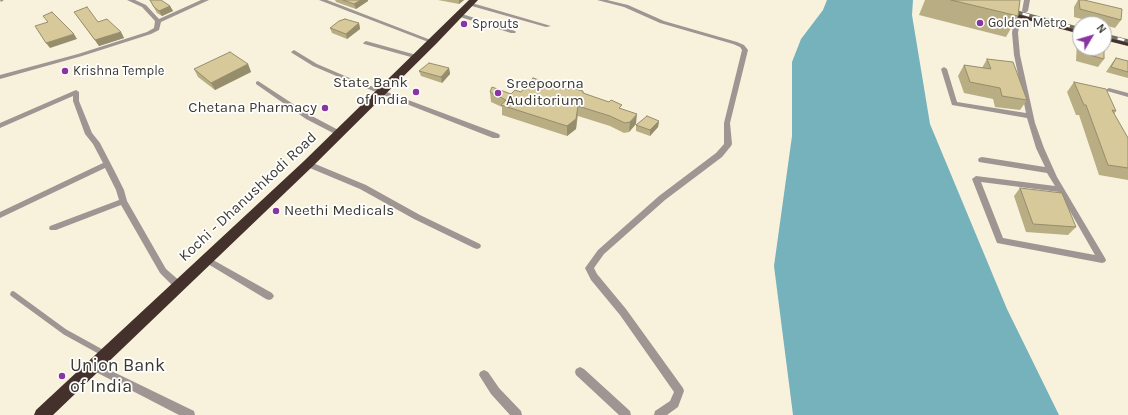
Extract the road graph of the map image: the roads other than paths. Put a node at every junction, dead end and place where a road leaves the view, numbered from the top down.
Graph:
1 (130, 0) edge
2 (206, 0) edge
3 (322, 0) edge
4 (600, 0) edge
5 (1027, 0) edge
6 (472, 2) edge
7 (996, 6) edge
8 (1021, 13) junction
9 (459, 15) junction
10 (158, 20) junction
11 (1072, 23) edge
12 (548, 26) dead end
13 (1072, 29) edge
14 (513, 32) dead end
15 (1112, 33) edge
16 (1128, 37) edge
17 (1112, 39) edge
18 (433, 42) junction
19 (366, 43) dead end
20 (1128, 43) edge
21 (294, 52) dead end
22 (418, 57) junction
23 (944, 70) dead end
24 (0, 77) edge
25 (258, 83) dead end
26 (1108, 90) edge
27 (382, 92) junction
28 (1128, 95) edge
29 (1030, 116) junction
30 (0, 126) edge
31 (340, 133) junction
32 (496, 136) dead end
33 (982, 160) dead end
34 (308, 164) junction
35 (106, 165) junction
36 (1050, 171) junction
37 (1061, 190) junction
38 (122, 201) junction
39 (0, 215) edge
40 (53, 228) dead end
41 (477, 246) dead end
42 (206, 259) junction
43 (178, 285) junction
44 (13, 294) dead end
45 (269, 296) dead end
46 (105, 354) junction
47 (92, 366) junction
48 (580, 372) dead end
49 (484, 375) dead end
50 (42, 415) edge
51 (190, 415) edge
52 (517, 415) edge
53 (626, 415) edge
54 (658, 415) edge

1 - 10 street
2 - 10 street
3 - 18 street
4 - 54 street
5 - 8 street
6 - 9 highway, Kochi - Dhanushkodi Road
6 - 12 street
7 - 8 highway
8 - 11 highway
8 - 13 highway
8 - 29 street
9 - 14 street
9 - 18 highway, Kochi - Dhanushkodi Road
10 - 24 street
15 - 16 highway
17 - 20 highway
18 - 22 highway, Kochi - Dhanushkodi Road
19 - 22 street
21 - 27 street
22 - 27 highway, Kochi - Dhanushkodi Road
23 - 29 street
25 - 31 street
26 - 28 street
27 - 31 highway, Kochi - Dhanushkodi Road
27 - 32 street
29 - 36 street
30 - 35 street
31 - 34 highway, Kochi - Dhanushkodi Road
33 - 36 street
34 - 41 street
34 - 42 highway, Kochi - Dhanushkodi Road
35 - 38 street
35 - 39 street
36 - 37 street
37 - 37 street
38 - 40 street
38 - 43 street
42 - 43 highway, Kochi - Dhanushkodi Road
42 - 45 street
43 - 46 highway, Kochi - Dhanushkodi Road
44 - 46 lane
46 - 47 highway, Kochi - Dhanushkodi Road
47 - 50 highway, Kochi - Dhanushkodi Road
47 - 51 street
48 - 53 street
49 - 52 street

